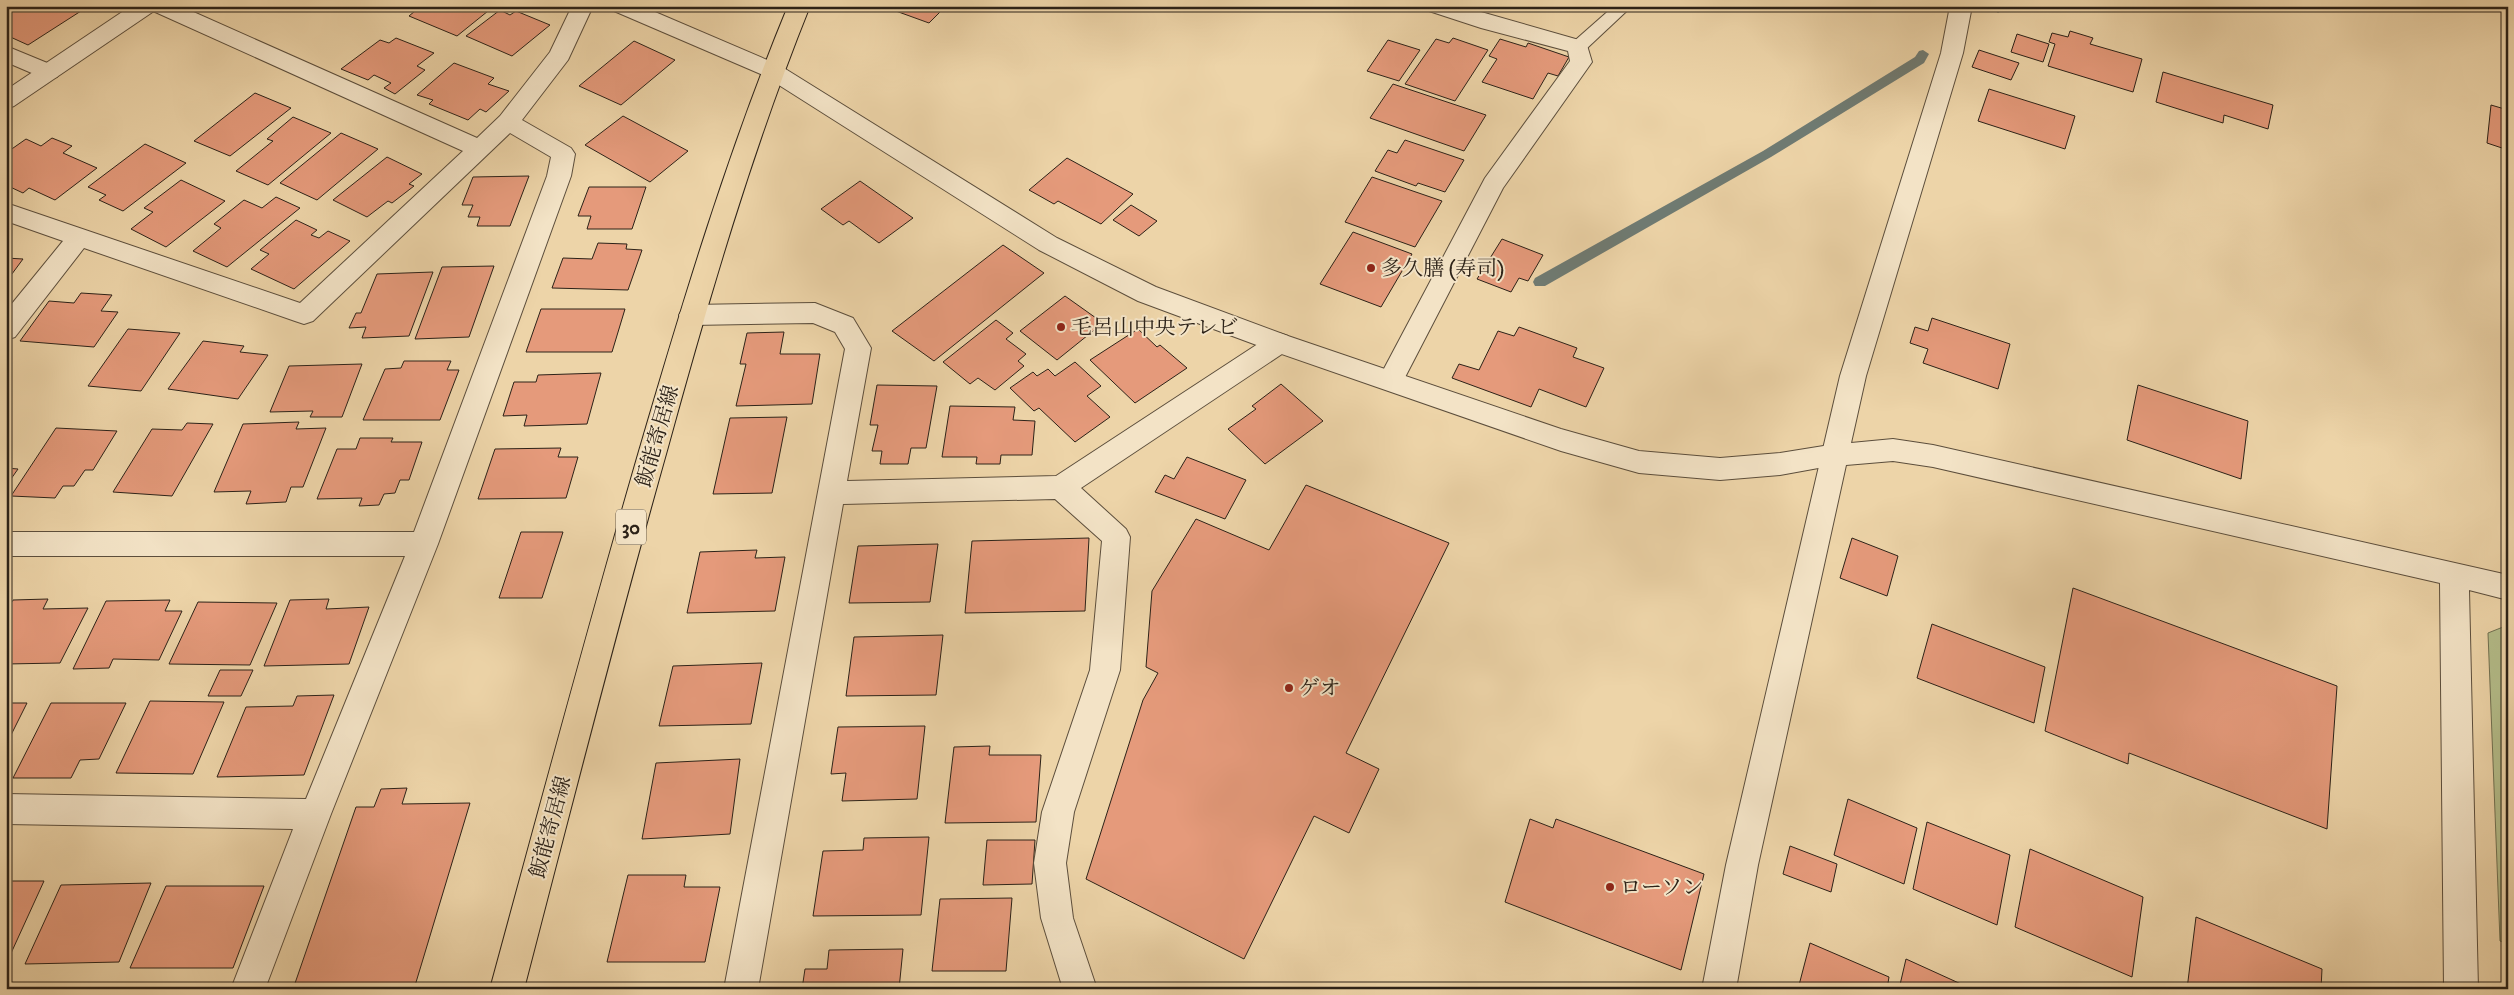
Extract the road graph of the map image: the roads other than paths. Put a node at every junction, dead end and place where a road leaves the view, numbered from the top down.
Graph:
1 (146, 6) edge
2 (161, 6) edge
3 (583, 6) edge
4 (622, 6) edge
5 (798, 6) edge
6 (1436, 6) edge
7 (1624, 6) edge
8 (1961, 6) edge
9 (1578, 47) junction
10 (6, 53) edge
11 (772, 70) junction
12 (49, 72) junction
13 (6, 101) edge
14 (508, 122) junction
15 (480, 149) junction
16 (6, 212) edge
17 (79, 236) junction
18 (692, 315) junction
19 (6, 330) edge
20 (1279, 343) junction
21 (1391, 380) junction
22 (1836, 454) junction
23 (1061, 487) junction
24 (831, 493) junction
25 (6, 544) edge
26 (424, 544) junction
27 (2454, 574) junction
28 (2508, 588) edge
29 (6, 809) edge
30 (315, 814) junction
31 (248, 989) edge
32 (507, 989) edge
33 (741, 989) edge
34 (1080, 989) edge
35 (1719, 989) edge
36 (2461, 989) edge

1 - 12 street
2 - 15 street
3 - 14 street
4 - 11 street
5 - 11 main road, 飯能寄居線 / 30
6 - 9 street
7 - 9 lane
8 - 22 street
9 - 21 street
10 - 12 street
11 - 18 main road, 飯能寄居線 / 30
11 - 20 street
12 - 13 street
14 - 15 street
14 - 26 street
15 - 17 street
16 - 17 street
17 - 19 street
18 - 24 street
18 - 32 main road, 飯能寄居線 / 30
20 - 21 street
20 - 23 street
21 - 22 street
22 - 27 street
22 - 35 street
23 - 24 street
23 - 34 street
24 - 33 street
25 - 26 street
26 - 30 street
27 - 28 street
27 - 36 street
29 - 30 street
30 - 31 street

